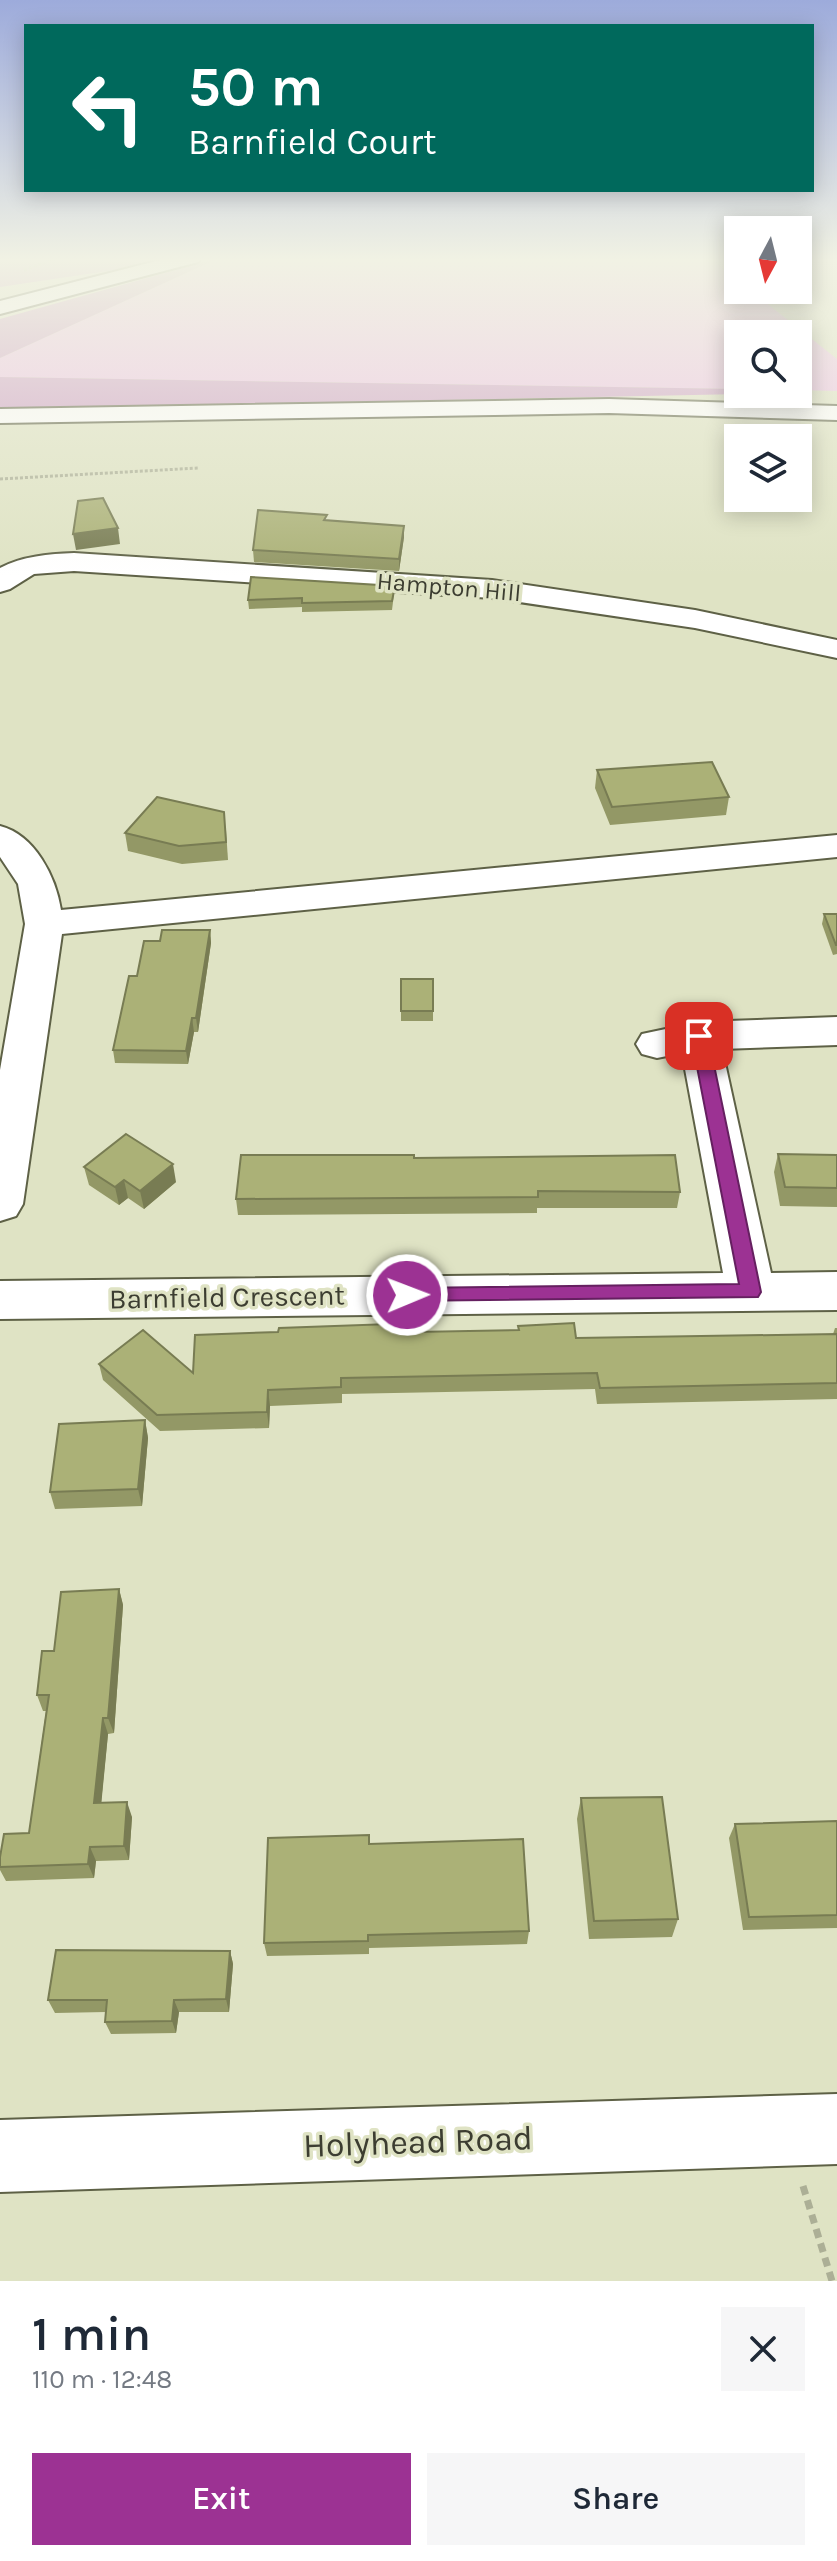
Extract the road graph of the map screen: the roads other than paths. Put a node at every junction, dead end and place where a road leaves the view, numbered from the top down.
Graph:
1 (837, 413) edge
2 (0, 416) edge
3 (812, 436) edge
4 (837, 436) edge
5 (0, 559) edge
6 (56, 562) junction
7 (0, 583) edge
8 (837, 649) edge
9 (0, 837) edge
10 (837, 846) edge
11 (44, 924) junction
12 (837, 1031) edge
13 (0, 1204) edge
14 (837, 1291) edge
15 (751, 1292) junction
16 (0, 1300) edge
17 (812, 2129) edge
18 (0, 2156) edge

1 - 2 main road
3 - 4 main road
5 - 6 main road, Hampton Hill
6 - 7 main road, Hampton Hill
6 - 8 main road, Hampton Hill
9 - 11 main road
10 - 11 main road
11 - 13 main road
12 - 15 main road
14 - 15 main road, Barnfield Crescent
15 - 16 main road, Barnfield Crescent
17 - 18 main road, Holyhead Road

